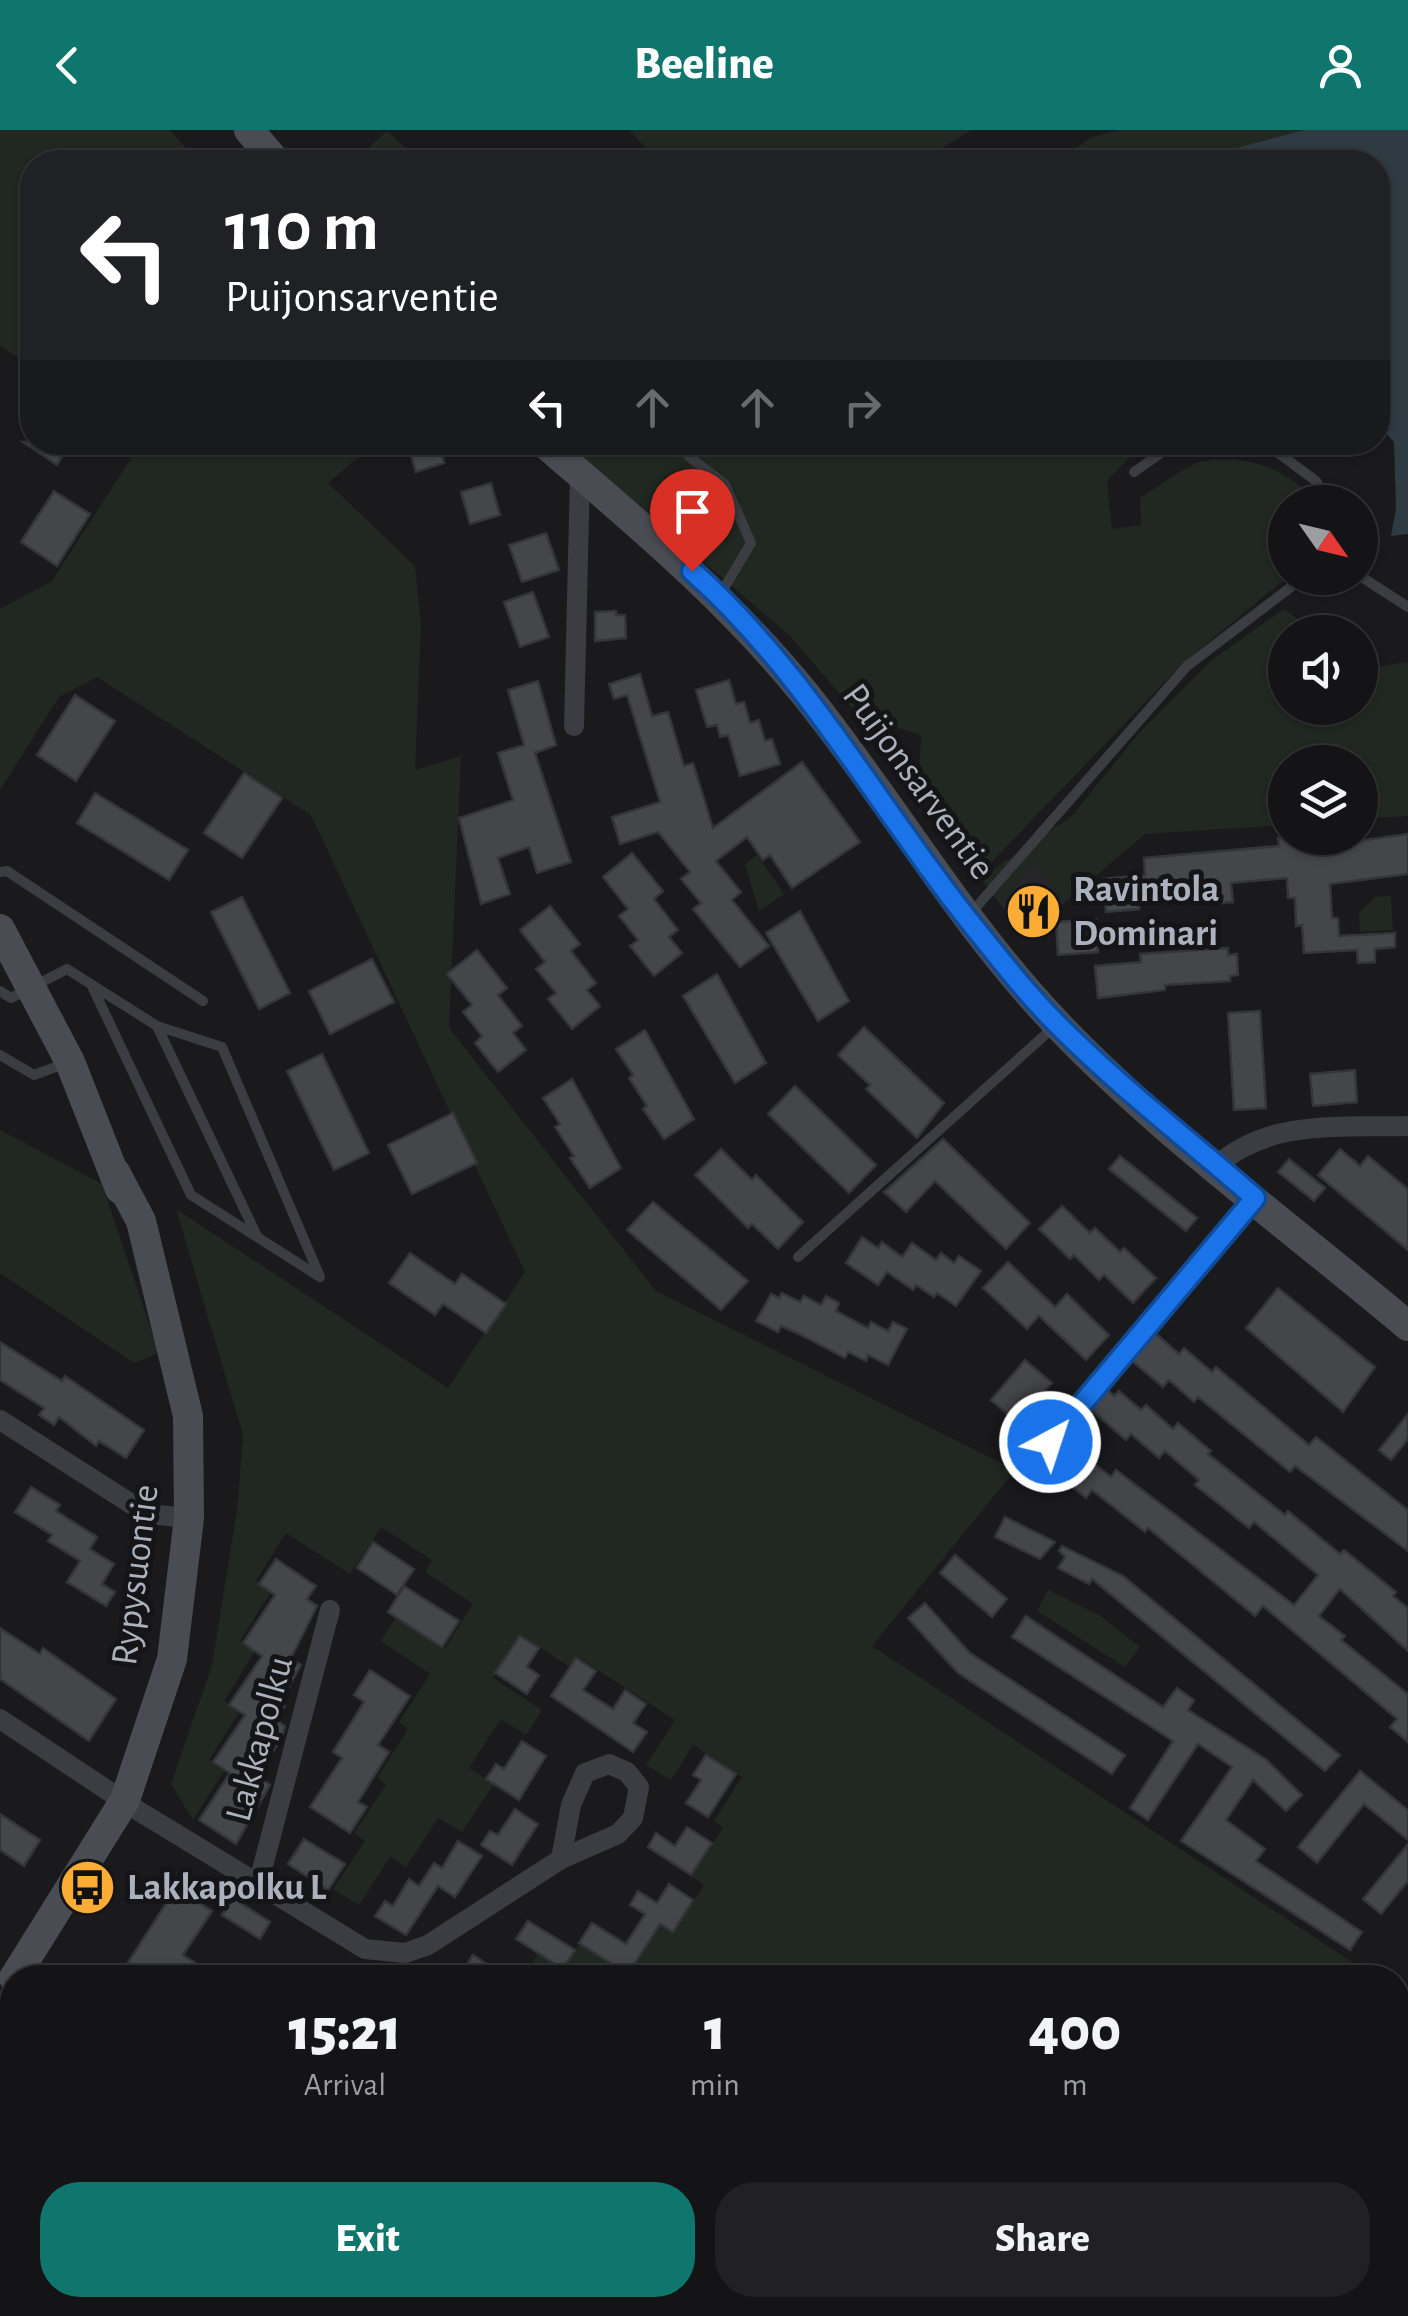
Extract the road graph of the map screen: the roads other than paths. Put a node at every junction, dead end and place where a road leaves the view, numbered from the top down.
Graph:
1 (249, 130) edge
2 (266, 150) edge
3 (559, 455) edge
4 (1158, 455) edge
5 (1281, 455) edge
6 (688, 456) dead end
7 (1134, 472) dead end
8 (580, 474) junction
9 (1318, 485) edge
10 (1378, 588) edge
11 (1280, 595) edge
12 (720, 596) junction
13 (1408, 608) edge
14 (574, 726) dead end
15 (0, 872) edge
16 (967, 918) junction
17 (0, 928) edge
18 (91, 984) junction
19 (32, 985) junction
20 (0, 991) edge
21 (203, 1000) dead end
22 (1057, 1024) junction
23 (158, 1026) junction
24 (0, 1054) edge
25 (70, 1062) junction
26 (1408, 1126) edge
27 (1216, 1166) junction
28 (1255, 1198) junction
29 (256, 1236) junction
30 (798, 1257) dead end
31 (1408, 1326) edge
32 (0, 1420) edge
33 (1050, 1442) dead end
34 (190, 1518) junction
35 (330, 1610) dead end
36 (0, 1719) edge
37 (125, 1800) junction
38 (561, 1859) junction
39 (258, 1884) junction
40 (21, 1965) edge

1 - 2 main road
3 - 8 main road, Puijonsarventie
4 - 7 lane
5 - 9 lane
6 - 12 lane
8 - 12 main road, Puijonsarventie
8 - 14 street
10 - 13 lane
11 - 16 lane
12 - 16 main road, Puijonsarventie
15 - 21 lane
16 - 22 main road, Puijonsarventie
17 - 19 main road, Rypysuontie
18 - 19 lane
18 - 23 lane
18 - 29 lane
19 - 20 lane
19 - 25 main road, Rypysuontie
22 - 27 main road, Puijonsarventie
22 - 30 lane
23 - 29 lane
23 - 29 lane
24 - 25 lane
25 - 34 main road, Rypysuontie
26 - 27 street
27 - 28 main road, Puijonsarventie
28 - 31 main road, Puijonsarventie
28 - 33 lane
32 - 34 street
34 - 37 main road, Rypysuontie
35 - 39 street, Lakkapolku
36 - 37 street, Lakkapolku
37 - 39 street, Lakkapolku
37 - 40 main road, Rypysuontie
38 - 38 street, Lakkapolku
38 - 39 street, Lakkapolku

